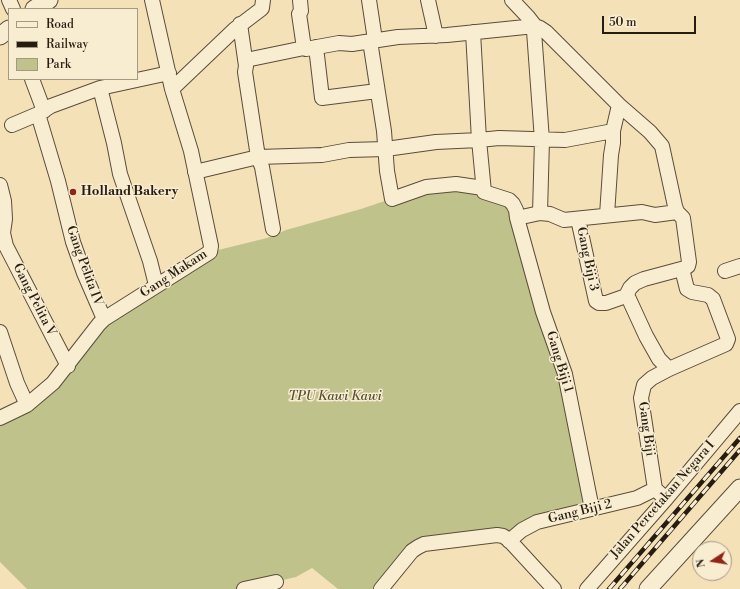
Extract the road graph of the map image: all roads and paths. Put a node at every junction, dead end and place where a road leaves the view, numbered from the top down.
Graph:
1 (49, 0) edge
2 (152, 0) edge
3 (263, 0) edge
4 (300, 0) edge
5 (369, 0) edge
6 (428, 0) edge
7 (512, 0) edge
8 (36, 8) edge
9 (240, 24) junction
10 (535, 26) junction
11 (8, 30) edge
12 (473, 32) junction
13 (0, 36) edge
14 (436, 36) junction
15 (373, 41) junction
16 (310, 48) junction
17 (246, 60) junction
18 (168, 73) junction
19 (32, 80) edge
20 (136, 80) edge
21 (138, 80) edge
22 (100, 88) junction
23 (172, 90) junction
24 (377, 90) junction
25 (619, 105) junction
26 (41, 113) junction
27 (12, 125) dead end
28 (613, 131) junction
29 (479, 140) junction
30 (542, 140) junction
31 (386, 149) junction
32 (258, 157) junction
33 (195, 172) junction
34 (0, 185) edge
35 (483, 188) junction
36 (677, 212) junction
37 (540, 213) junction
38 (607, 215) junction
39 (517, 218) junction
40 (578, 219) junction
41 (273, 229) dead end
42 (6, 261) edge
43 (740, 266) edge
44 (682, 269) junction
45 (725, 271) dead end
46 (156, 285) junction
47 (626, 296) junction
48 (104, 319) junction
49 (0, 332) edge
50 (734, 344) edge
51 (68, 366) junction
52 (669, 369) junction
53 (26, 405) junction
54 (740, 411) edge
55 (0, 418) edge
56 (740, 488) edge
57 (655, 489) junction
58 (666, 499) junction
59 (592, 509) junction
60 (510, 541) junction
61 (276, 582) dead end
62 (244, 589) edge
63 (381, 589) edge
64 (554, 589) edge
65 (587, 589) edge
66 (648, 589) edge

1 - 8 street
2 - 18 street, Gang Makam
3 - 9 street
4 - 16 street
5 - 15 street
6 - 14 street
7 - 10 street
9 - 17 street
9 - 23 street
10 - 12 street
10 - 25 street
10 - 30 street
11 - 13 street
12 - 14 street
12 - 29 street
14 - 15 street
15 - 16 street
15 - 24 street
16 - 17 street
16 - 24 street
17 - 32 street
18 - 21 street
18 - 23 street, Gang Makam
19 - 26 street, Gang Pelita IV
20 - 22 street
22 - 26 street
22 - 46 street
23 - 33 street, Gang Makam
24 - 31 street
25 - 28 street
25 - 36 street
26 - 27 street
26 - 48 street, Gang Pelita IV
28 - 30 street
28 - 38 street
29 - 30 street
29 - 31 street
29 - 35 street
30 - 37 street
31 - 32 street
31 - 35 street
32 - 33 street
32 - 41 street
33 - 46 street, Gang Makam
34 - 42 street, Gang Pelita V
35 - 39 street, Gang Biji 1
36 - 38 street
36 - 44 street
37 - 39 street
37 - 40 street
38 - 40 street
39 - 59 street, Gang Biji 1
40 - 47 street, Gang Biji 3
42 - 51 street, Gang Pelita V
43 - 45 street
44 - 47 street
44 - 50 street
46 - 48 street, Gang Makam
47 - 52 street
48 - 51 street, Gang Makam
49 - 53 street
50 - 52 street, Gang Biji
51 - 53 street, Gang Makam
52 - 57 street, Gang Biji
53 - 55 street, Gang Makam
54 - 58 street, Jalan Percetakan Negara I
56 - 66 street
57 - 58 street
57 - 59 street, Gang Biji 2
58 - 65 street, Jalan Percetakan Negara I
59 - 60 street, Gang Biji 2
60 - 63 street
60 - 64 street
61 - 62 street

